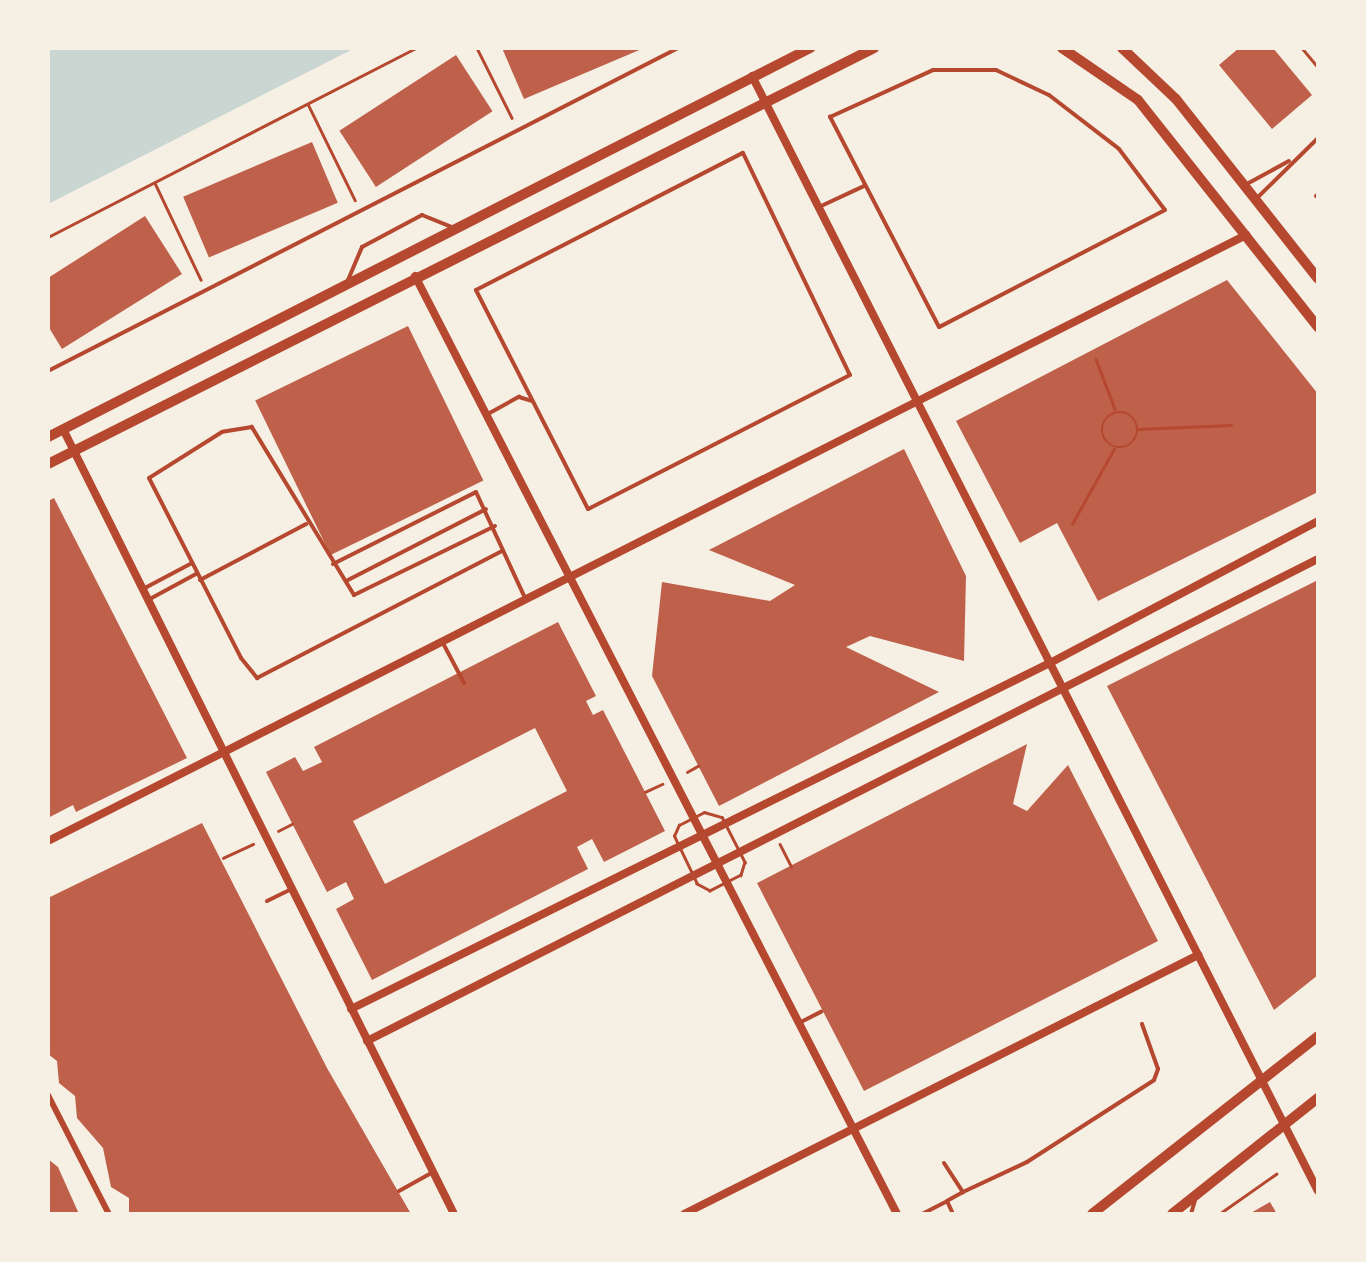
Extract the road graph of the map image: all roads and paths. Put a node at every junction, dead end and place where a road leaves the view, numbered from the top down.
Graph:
1 (415, 48) edge
2 (477, 48) edge
3 (678, 48) edge
4 (810, 48) edge
5 (874, 48) edge
6 (1062, 48) edge
7 (1122, 48) edge
8 (1302, 48) edge
9 (1318, 68) edge
10 (752, 76) junction
11 (765, 102) junction
12 (308, 103) junction
13 (518, 130) junction
14 (1318, 138) edge
15 (1289, 162) junction
16 (154, 182) junction
17 (865, 185) junction
18 (1245, 185) junction
19 (1256, 199) junction
20 (819, 208) junction
21 (360, 210) junction
22 (455, 229) junction
23 (1246, 235) junction
24 (48, 237) edge
25 (415, 276) junction
26 (1318, 279) edge
27 (346, 285) junction
28 (206, 290) junction
29 (1318, 327) edge
30 (1096, 359) dead end
31 (48, 371) edge
32 (532, 401) junction
33 (917, 401) junction
34 (1116, 412) junction
35 (486, 415) junction
36 (1231, 425) dead end
37 (63, 429) junction
38 (1138, 429) junction
39 (48, 437) edge
40 (1115, 448) junction
41 (75, 452) junction
42 (48, 464) edge
43 (486, 508) junction
44 (1318, 521) edge
45 (306, 524) junction
46 (1072, 524) dead end
47 (495, 526) junction
48 (502, 551) junction
49 (1318, 558) edge
50 (192, 564) junction
51 (333, 564) junction
52 (197, 574) junction
53 (569, 576) junction
54 (200, 580) junction
55 (348, 580) junction
56 (142, 589) junction
57 (525, 598) junction
58 (148, 600) junction
59 (442, 640) junction
60 (1050, 663) junction
61 (464, 683) dead end
62 (1063, 689) junction
63 (222, 752) junction
64 (703, 836) junction
65 (48, 841) edge
66 (717, 864) junction
67 (291, 889) junction
68 (268, 901) dead end
69 (1198, 954) junction
70 (352, 1010) junction
71 (821, 1012) dead end
72 (799, 1022) junction
73 (1142, 1024) dead end
74 (1318, 1036) edge
75 (367, 1041) junction
76 (1262, 1081) junction
77 (48, 1094) edge
78 (1318, 1098) edge
79 (1285, 1125) junction
80 (853, 1128) junction
81 (944, 1163) dead end
82 (433, 1172) junction
83 (1276, 1174) dead end
84 (399, 1191) dead end
85 (1318, 1191) edge
86 (963, 1192) junction
87 (1196, 1197) junction
88 (947, 1201) junction
89 (109, 1214) edge
90 (454, 1214) edge
91 (684, 1214) edge
92 (897, 1214) edge
93 (922, 1214) edge
94 (953, 1214) edge
95 (1092, 1214) edge
96 (1172, 1214) edge
97 (1192, 1214) edge
98 (1219, 1214) edge

1 - 12 path
2 - 13 path
3 - 13 lane
4 - 10 street
5 - 11 street
6 - 23 street
7 - 18 street
8 - 9 path
10 - 11 street
10 - 22 street
11 - 20 street
11 - 25 street
12 - 16 path
12 - 21 path
13 - 21 lane
14 - 15 lane
15 - 18 lane
15 - 19 lane
16 - 24 path
16 - 28 path
17 - 17 lane
17 - 20 lane
18 - 19 street
19 - 26 street
20 - 33 street
21 - 28 lane
22 - 27 street
22 - 27 lane
23 - 29 street
23 - 33 street
25 - 35 street
25 - 41 street
27 - 37 street
28 - 31 lane
30 - 34 path
32 - 32 lane
32 - 35 lane
33 - 53 street
33 - 60 street
34 - 38 path
34 - 40 path
35 - 53 street
36 - 38 path
37 - 39 street
37 - 41 street
38 - 40 path
40 - 46 path
41 - 42 street
41 - 56 street
43 - 47 lane
43 - 51 lane
43 - 55 lane
44 - 60 street
45 - 50 lane
45 - 51 lane
45 - 54 lane
47 - 48 lane
47 - 55 lane
48 - 54 lane
48 - 57 lane
49 - 62 street
50 - 52 lane
50 - 56 lane
51 - 55 lane
52 - 54 lane
52 - 58 lane
53 - 57 street
53 - 64 street
56 - 58 street
57 - 59 street
58 - 63 street
59 - 61 lane
59 - 63 street
60 - 62 street
60 - 64 street
62 - 66 street
62 - 69 street
63 - 65 street
63 - 67 street
64 - 66 street
64 - 70 street
66 - 72 street
66 - 75 street
67 - 68 lane
67 - 70 street
69 - 76 street
69 - 80 street
70 - 75 street
71 - 72 lane
72 - 80 street
73 - 86 lane
74 - 76 street
75 - 82 street
76 - 79 street
76 - 95 street
77 - 89 street
78 - 79 street
79 - 85 street
79 - 87 street
80 - 91 street
80 - 92 street
81 - 86 lane
82 - 84 lane
82 - 90 street
83 - 98 path
86 - 88 lane
87 - 96 street
87 - 97 lane
88 - 93 lane
88 - 94 lane

